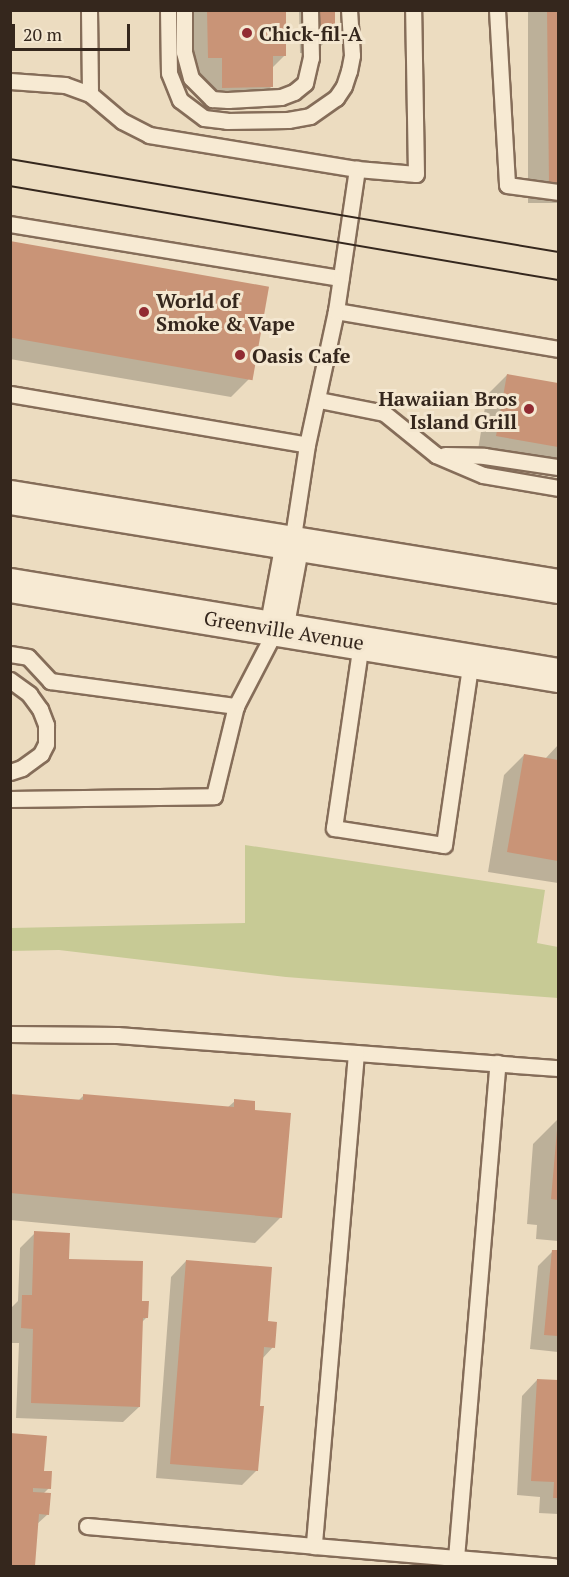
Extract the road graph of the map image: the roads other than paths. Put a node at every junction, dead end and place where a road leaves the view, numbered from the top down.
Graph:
1 (89, 10) edge
2 (168, 10) edge
3 (184, 10) edge
4 (310, 10) edge
5 (349, 10) edge
6 (413, 10) edge
7 (496, 10) edge
8 (10, 81) edge
9 (90, 94) junction
10 (357, 169) junction
11 (558, 192) edge
12 (10, 224) edge
13 (341, 278) junction
14 (336, 311) junction
15 (558, 350) edge
16 (10, 394) edge
17 (319, 400) junction
18 (307, 445) junction
19 (436, 455) junction
20 (558, 466) edge
21 (558, 488) edge
22 (10, 497) edge
23 (292, 543) junction
24 (10, 585) edge
25 (558, 586) edge
26 (276, 628) junction
27 (361, 643) junction
28 (10, 654) edge
29 (471, 660) junction
30 (558, 675) edge
31 (10, 680) edge
32 (236, 706) junction
33 (10, 772) edge
34 (10, 799) edge
35 (10, 1034) edge
36 (356, 1053) junction
37 (498, 1063) junction
38 (558, 1068) edge
39 (87, 1526) dead end
40 (314, 1546) junction
41 (456, 1558) junction
42 (554, 1566) edge

1 - 9 lane
2 - 5 lane
3 - 4 lane
6 - 10 lane
7 - 11 lane
8 - 9 lane
9 - 10 lane
10 - 13 lane
12 - 13 lane
13 - 14 lane
14 - 15 lane
14 - 17 lane
16 - 18 lane
17 - 18 lane
17 - 19 lane
18 - 23 lane
19 - 20 lane
19 - 21 lane
22 - 23 main road
23 - 25 main road
23 - 26 main road
24 - 26 main road, Greenville Avenue
26 - 27 main road, Greenville Avenue
26 - 32 lane
27 - 29 main road, Greenville Avenue
27 - 29 lane
28 - 32 lane
29 - 30 main road, Greenville Avenue
31 - 33 lane
32 - 34 lane
35 - 36 lane
36 - 37 lane
36 - 40 lane
37 - 38 lane
37 - 41 lane
39 - 40 lane
40 - 41 lane
41 - 42 lane

